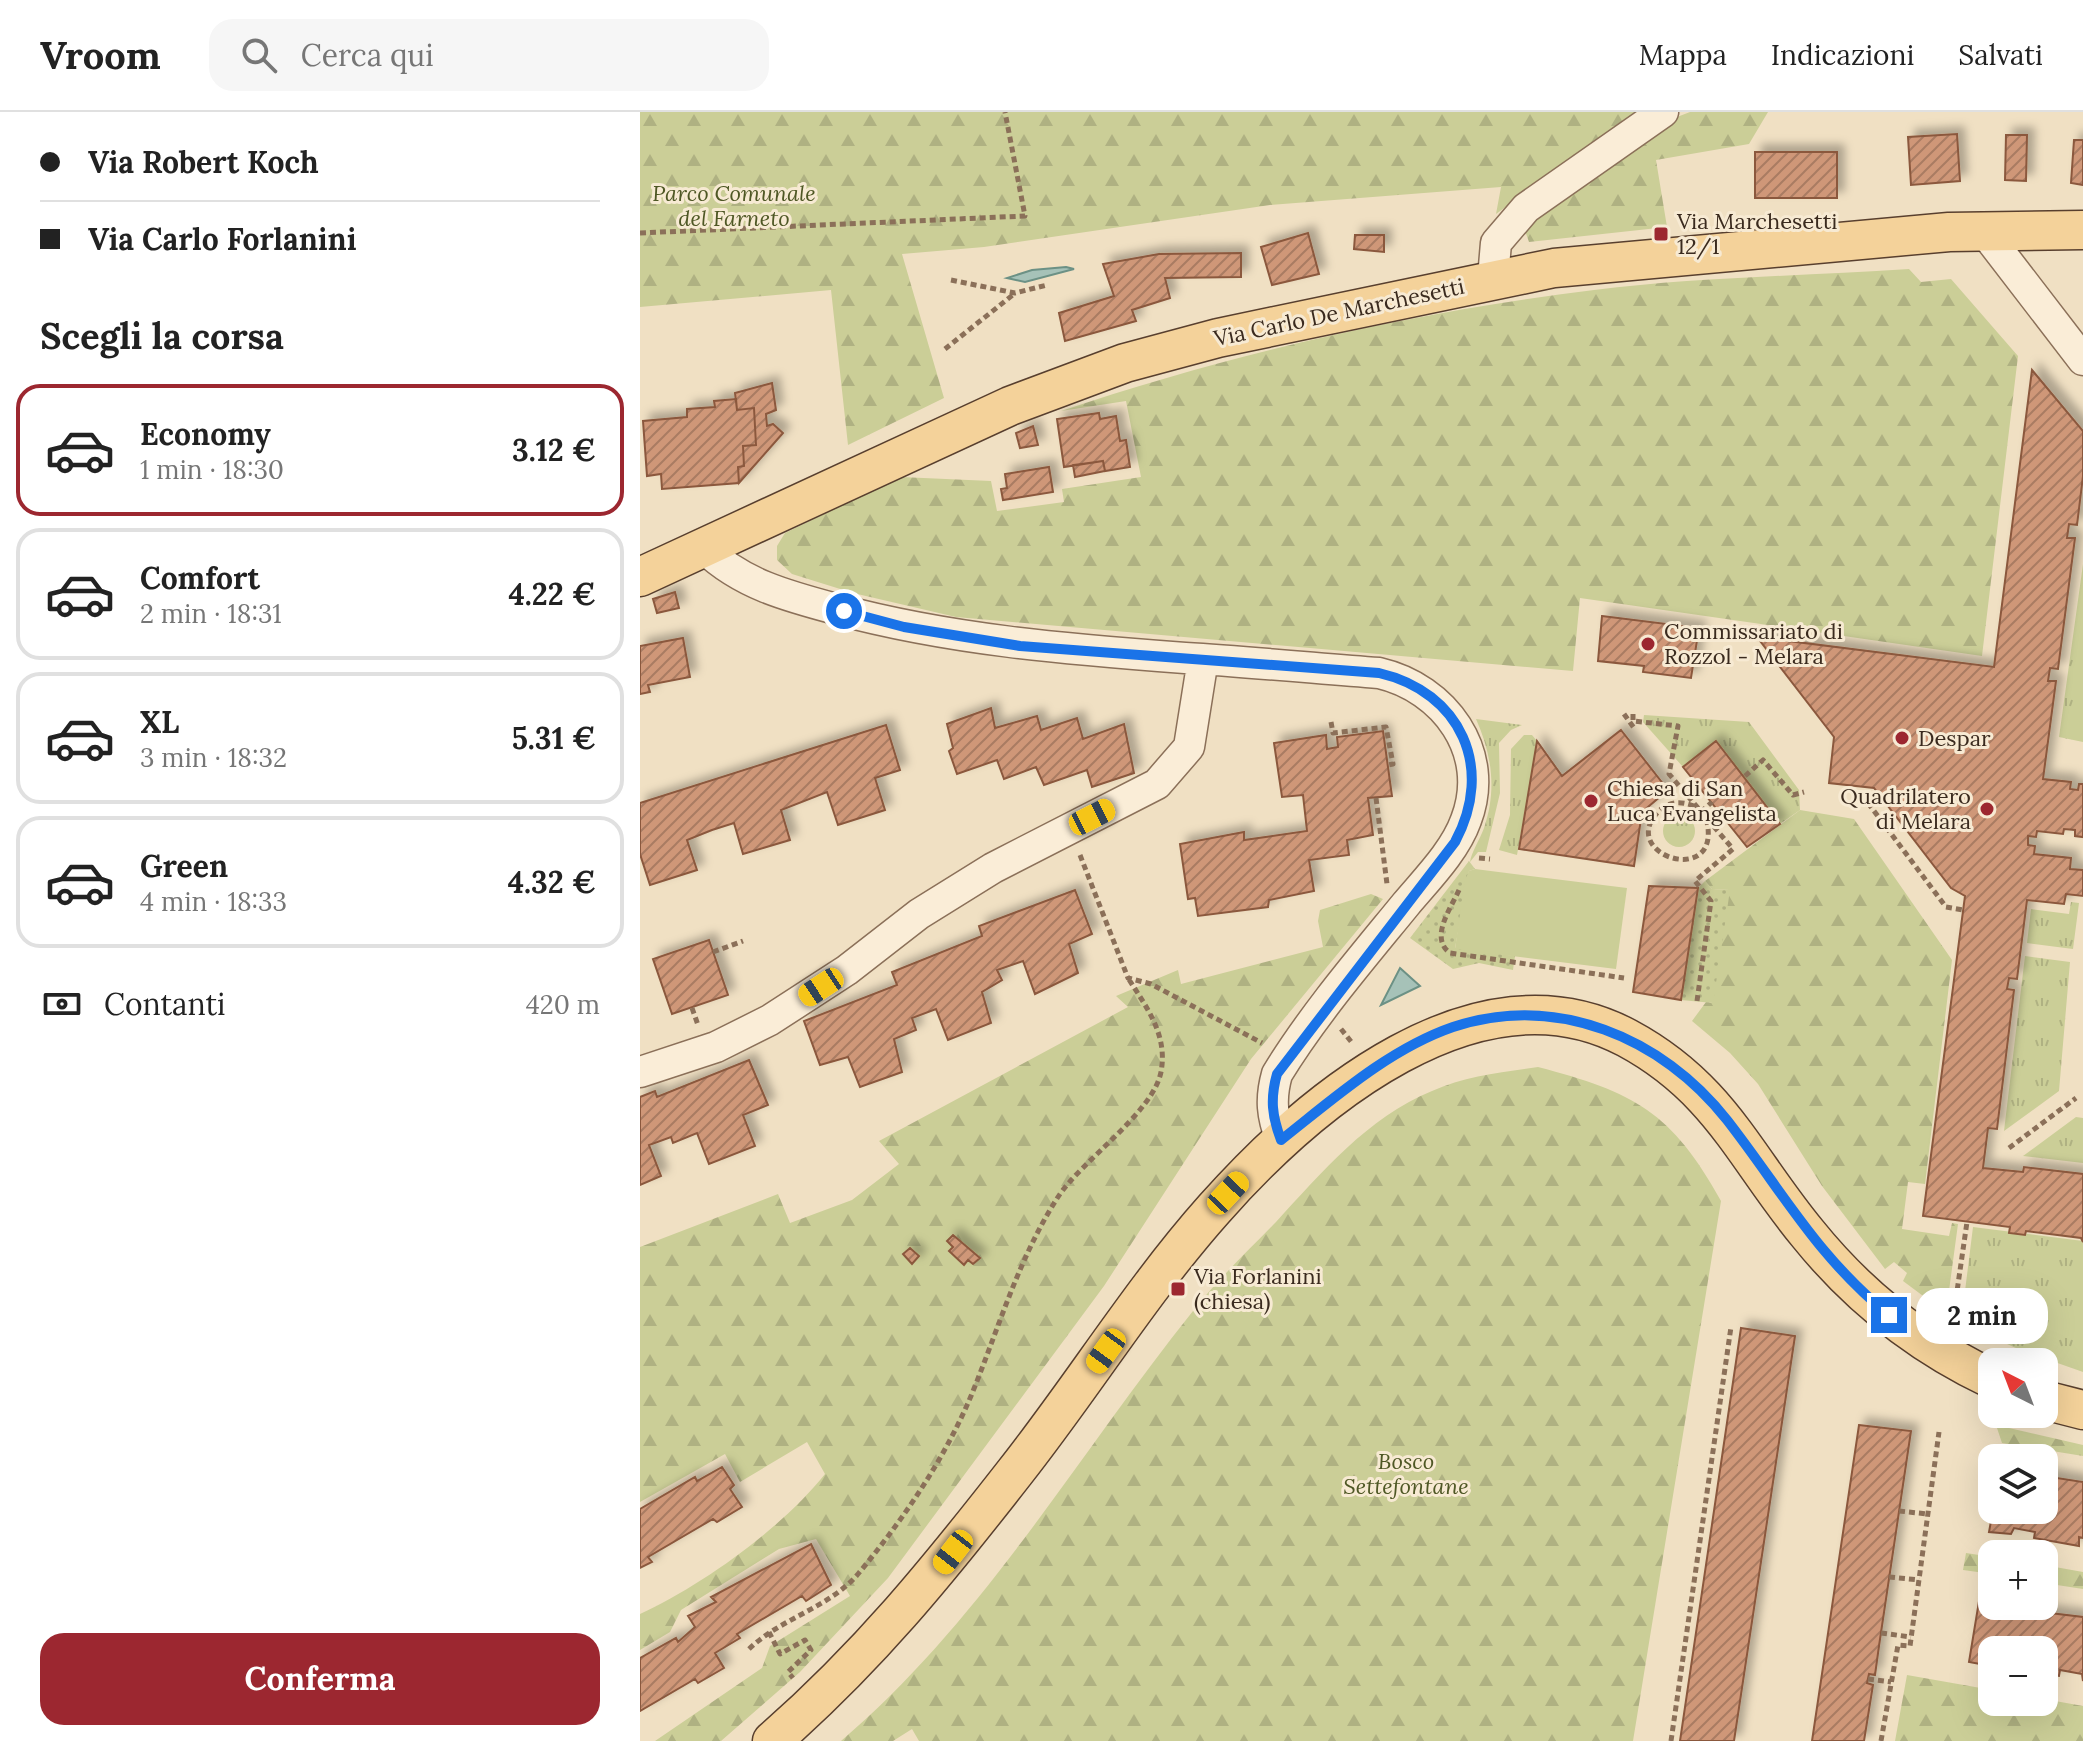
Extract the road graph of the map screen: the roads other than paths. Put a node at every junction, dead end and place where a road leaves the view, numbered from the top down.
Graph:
1 (1663, 112) edge
2 (1983, 230) junction
3 (2083, 230) edge
4 (1493, 278) junction
5 (2083, 360) edge
6 (705, 549) junction
7 (640, 577) edge
8 (1203, 659) junction
9 (640, 1072) edge
10 (1281, 1140) junction
11 (1978, 1371) edge
12 (2058, 1404) edge
13 (2083, 1410) edge
14 (772, 1741) edge

1 - 4 street
2 - 3 main road, Via Carlo De Marchesetti
2 - 4 main road, Via Carlo De Marchesetti
2 - 5 street
4 - 6 main road, Via Carlo De Marchesetti
6 - 7 main road, Via Carlo De Marchesetti
6 - 8 street
8 - 9 street
8 - 10 street
10 - 11 main road
10 - 14 main road
12 - 13 main road

